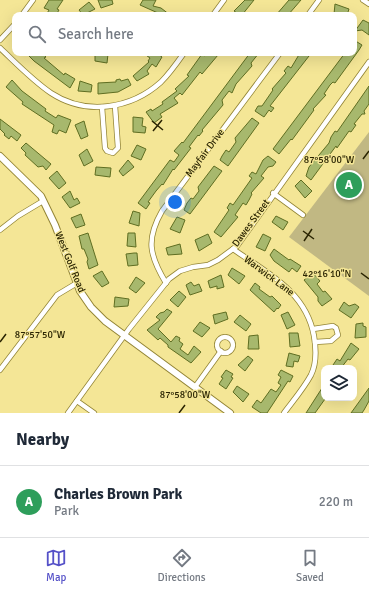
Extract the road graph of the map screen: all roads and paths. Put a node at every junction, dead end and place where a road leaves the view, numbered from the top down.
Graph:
1 (33, 0) edge
2 (224, 0) edge
3 (319, 0) edge
4 (363, 0) edge
5 (369, 4) edge
6 (24, 12) edge
7 (215, 12) edge
8 (310, 12) edge
9 (12, 27) edge
10 (0, 40) edge
11 (0, 48) edge
12 (182, 56) edge
13 (278, 56) edge
14 (369, 62) edge
15 (115, 106) junction
16 (102, 107) junction
17 (0, 156) edge
18 (273, 193) junction
19 (43, 201) junction
20 (303, 215) dead end
21 (0, 230) edge
22 (233, 249) junction
23 (77, 283) junction
24 (166, 283) junction
25 (313, 329) junction
26 (124, 336) junction
27 (315, 342) junction
28 (221, 351) dead end
29 (0, 370) edge
30 (195, 387) junction
31 (77, 401) junction
32 (68, 413) edge
33 (94, 413) edge
34 (230, 413) edge
35 (284, 413) edge

1 - 6 street
2 - 7 street
3 - 8 street
4 - 5 street
9 - 10 street
11 - 16 street
12 - 15 street
13 - 24 street, Mayfair Drive
14 - 18 street, Dawes Street
15 - 16 street
15 - 16 street
17 - 19 street, West Golf Road
18 - 20 street
18 - 22 street, Dawes Street
19 - 21 street
19 - 23 street, West Golf Road
22 - 24 street, Dawes Street
22 - 25 street, Warwick Lane
23 - 26 street, West Golf Road
23 - 29 street
24 - 26 street, Dawes Street
25 - 27 street, Warwick Lane
25 - 27 street
26 - 30 street, West Golf Road
26 - 31 street, Dawes Street
27 - 35 street, Warwick Lane
28 - 30 street
30 - 34 street, West Golf Road
31 - 32 street, Dawes Street
31 - 33 street

